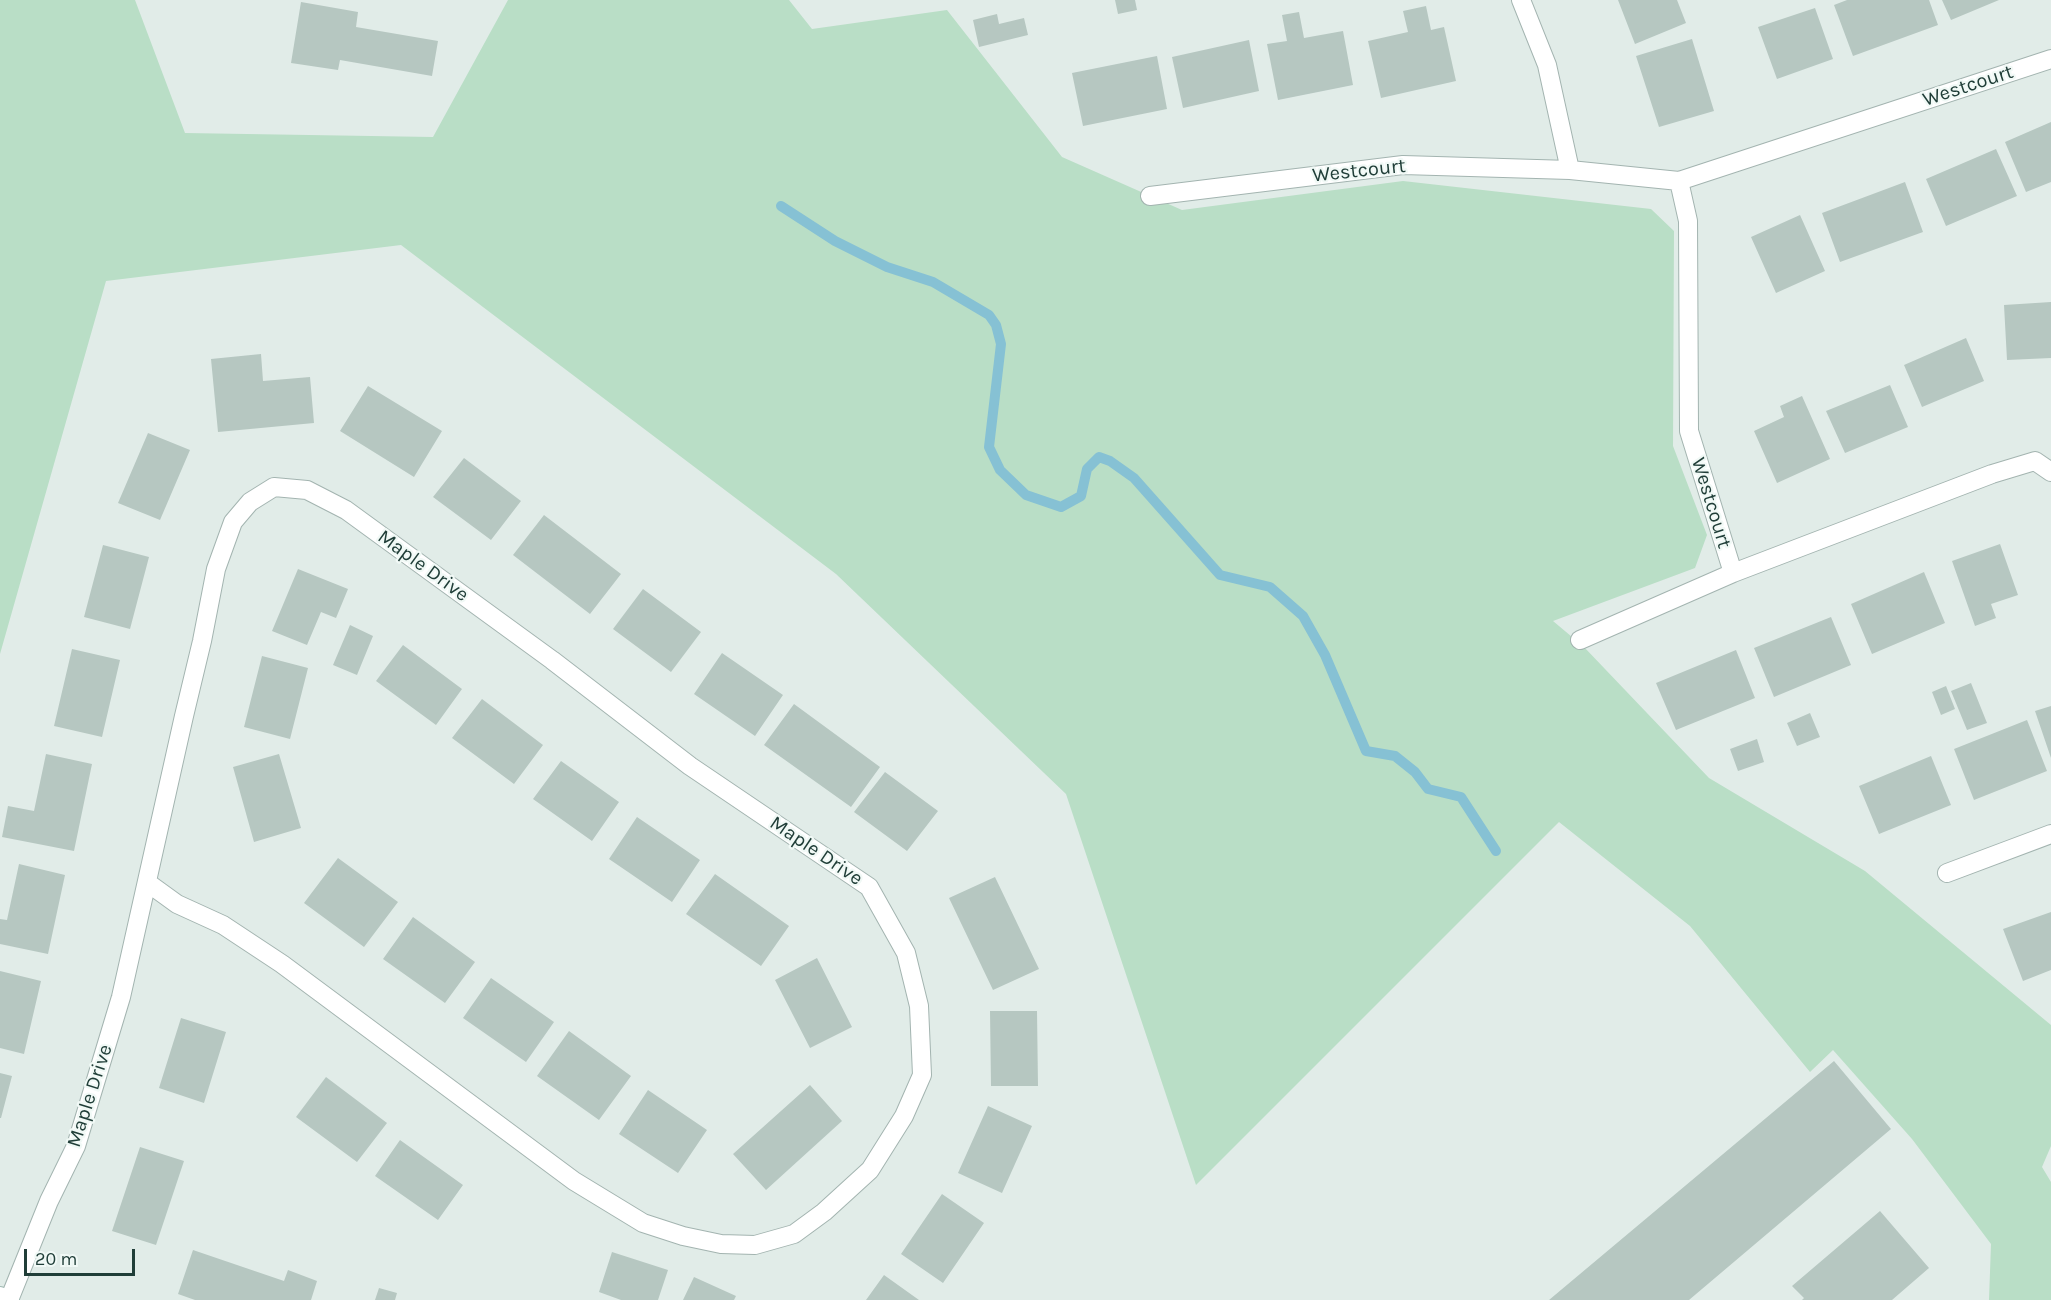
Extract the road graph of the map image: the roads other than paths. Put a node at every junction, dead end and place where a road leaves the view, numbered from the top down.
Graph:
1 (1521, 0) edge
2 (2051, 59) edge
3 (1570, 170) junction
4 (1679, 181) junction
5 (1150, 196) dead end
6 (2051, 472) edge
7 (1733, 573) junction
8 (1580, 640) dead end
9 (2051, 834) edge
10 (1947, 873) dead end
11 (148, 883) junction
12 (0, 1296) edge
13 (9, 1300) edge

1 - 3 street
2 - 4 street, Westcourt
3 - 4 street, Westcourt
3 - 5 street, Westcourt
4 - 7 street, Westcourt
6 - 7 street, Westcourt
7 - 8 street, Westcourt
9 - 10 street
11 - 11 street, Maple Drive
11 - 13 street, Maple Drive
12 - 13 street

